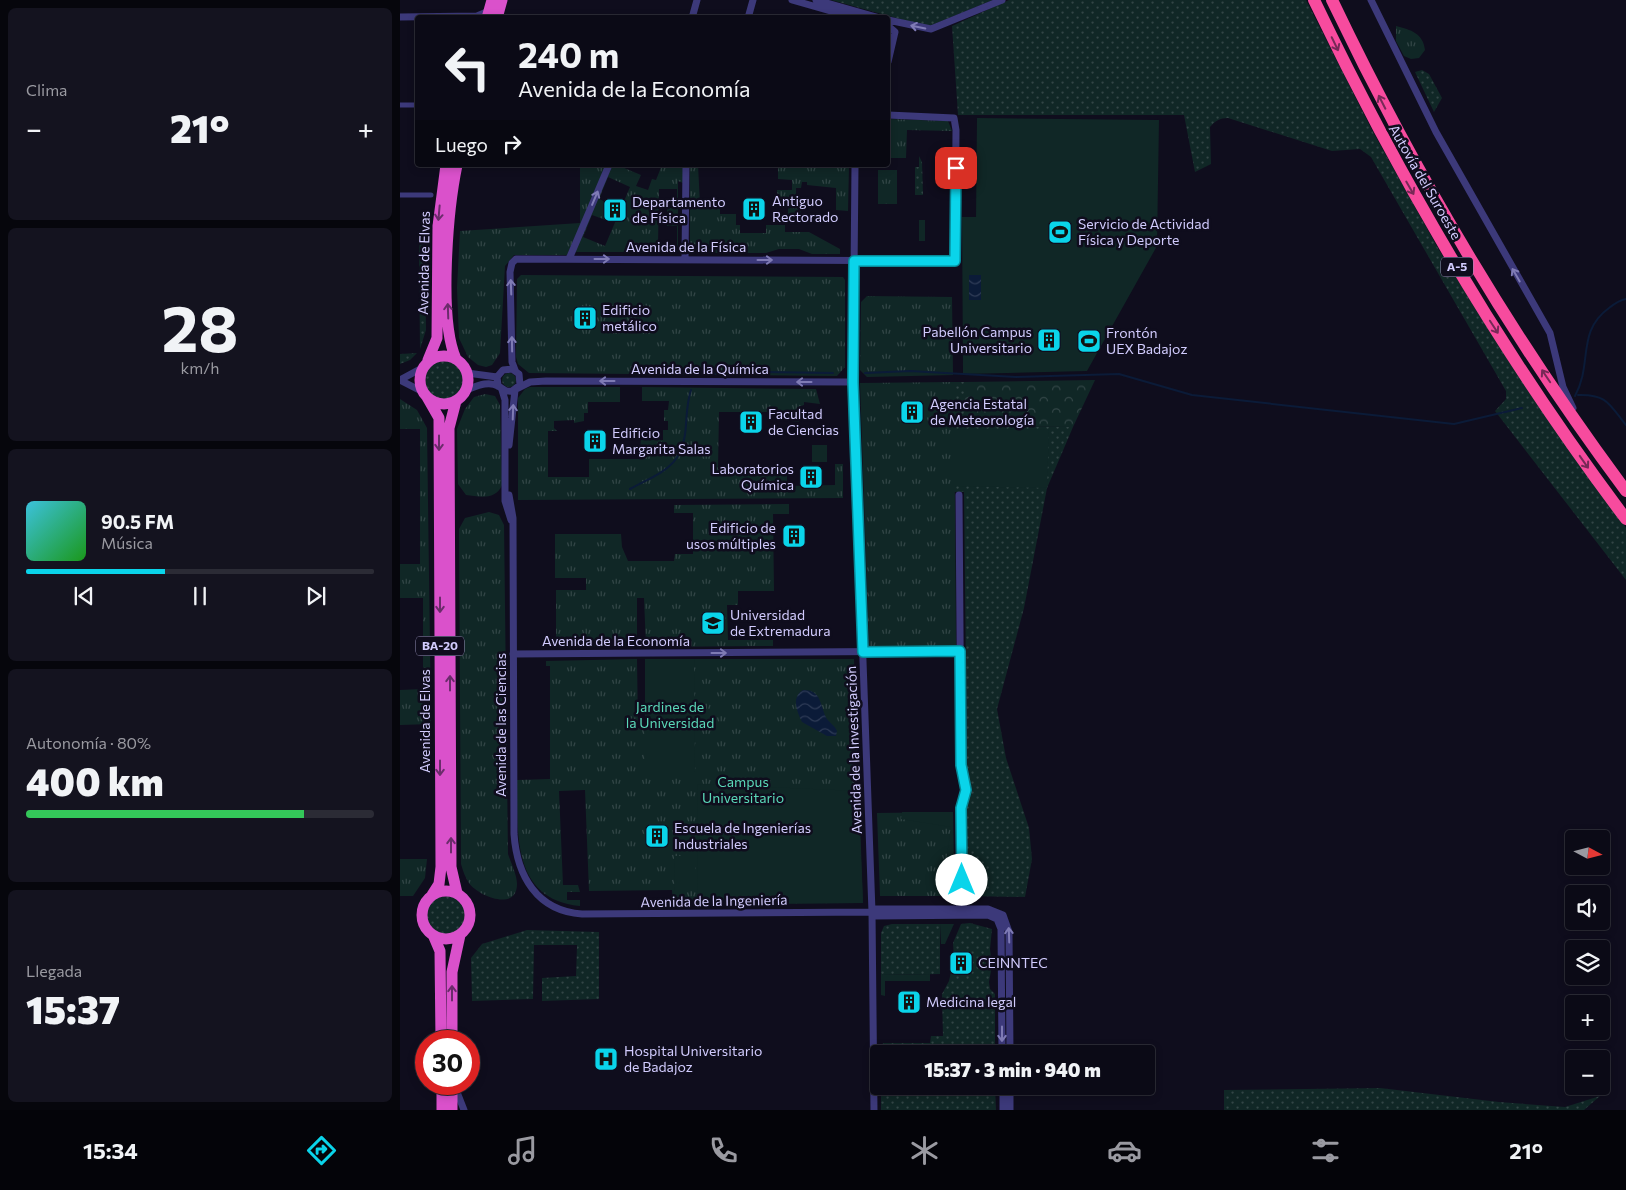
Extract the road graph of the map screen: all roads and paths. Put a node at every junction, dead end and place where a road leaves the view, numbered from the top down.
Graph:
1 (502, 0) edge
2 (697, 0) edge
3 (753, 0) edge
4 (792, 0) edge
5 (816, 0) edge
6 (1002, 0) edge
7 (1314, 0) edge
8 (1332, 0) edge
9 (1372, 0) edge
10 (488, 12) edge
11 (435, 15) edge
12 (693, 15) edge
13 (749, 15) edge
14 (844, 15) edge
15 (869, 15) edge
16 (415, 16) edge
17 (400, 17) edge
18 (890, 20) edge
19 (890, 27) edge
20 (890, 54) edge
21 (400, 105) edge
22 (415, 105) edge
23 (890, 115) edge
24 (446, 167) edge
25 (457, 167) edge
26 (607, 167) edge
27 (686, 167) edge
28 (855, 167) edge
29 (400, 195) edge
30 (431, 195) dead end
31 (569, 259) junction
32 (686, 260) junction
33 (854, 261) junction
34 (456, 358) junction
35 (425, 364) junction
36 (517, 372) junction
37 (467, 373) junction
38 (497, 377) junction
39 (546, 381) junction
40 (853, 382) junction
41 (500, 388) junction
42 (516, 389) junction
43 (466, 390) junction
44 (425, 395) junction
45 (456, 401) junction
46 (1584, 431) junction
47 (1626, 491) edge
48 (509, 495) junction
49 (958, 495) dead end
50 (504, 508) junction
51 (1626, 519) edge
52 (512, 526) junction
53 (960, 651) junction
54 (863, 652) junction
55 (513, 654) junction
56 (458, 893) junction
57 (432, 895) junction
58 (556, 909) joint
59 (962, 909) junction
60 (872, 912) junction
61 (460, 935) junction
62 (434, 937) junction
63 (441, 1030) edge
64 (452, 1030) edge
65 (1002, 1045) edge
66 (1010, 1045) edge
67 (442, 1095) edge
68 (453, 1095) edge
69 (458, 1095) edge
70 (1002, 1095) edge
71 (1010, 1095) edge
72 (442, 1110) edge
73 (452, 1110) edge
74 (464, 1110) edge
75 (874, 1110) edge
76 (1003, 1110) edge
77 (1010, 1110) edge

1 - 10 highway
2 - 12 street
3 - 13 street
4 - 14 street
5 - 15 street
6 -> 18 street
7 -> 51 highway, Autovía del Suroeste / A-5
46 -> 8 highway, Autovía del Suroeste / A-5
46 -> 9 street
10 - 11 street
16 - 17 street
19 - 20 street
21 - 22 street
23 - 33 street, Avenida de la Física
24 -> 35 highway, Avenida de Elvas / BA-20
34 -> 25 highway, Avenida de Elvas
31 -> 26 street
27 - 32 street
28 - 33 street, Avenida de la Investigación
29 - 30 street
31 -> 32 street, Avenida de la Física
36 -> 31 street, Avenida de la Física
32 -> 33 street, Avenida de la Física
33 - 40 street, Avenida de la Investigación
34 - 35 highway
34 - 37 highway
35 - 44 highway, BA-20
35 - 44 street
36 - 38 street
36 - 39 street, Avenida de la Química
36 - 42 street
37 - 38 street
37 - 43 highway
38 - 41 street
40 -> 39 street, Avenida de la Química
39 - 42 street, Avenida de la Química
40 - 54 street, Avenida de la Investigación
41 - 42 street
41 - 43 street
41 - 50 street, Avenida de las Ciencias
48 -> 42 street
43 - 45 highway, BA-20
44 - 45 highway
44 -> 57 highway, Avenida de Elvas / BA-20
56 -> 45 highway, Avenida de Elvas / BA-20
46 - 47 highway, Autovía del Suroeste / A-5
48 - 50 street
48 - 52 street, Avenida de las Ciencias
49 - 53 street
50 - 52 street, Avenida de las Ciencias
52 - 55 street, Avenida de las Ciencias
53 - 54 street, Avenida de la Economía
53 - 59 street
55 -> 54 street, Avenida de la Economía
54 - 60 street, Avenida de la Investigación
55 - 58 street, Avenida de las Ciencias
56 - 57 highway
56 - 61 highway, BA-20
57 - 62 highway, BA-20
58 - 60 street, Avenida de la Ingeniería
59 - 60 street
66 -> 59 street
60 -> 65 street
60 - 75 street, Avenida de la Investigación
61 - 62 highway
64 -> 61 highway, BA-20
62 - 63 highway, BA-20
67 - 72 highway
68 - 73 highway
69 - 74 street
70 - 76 street
71 - 77 street

